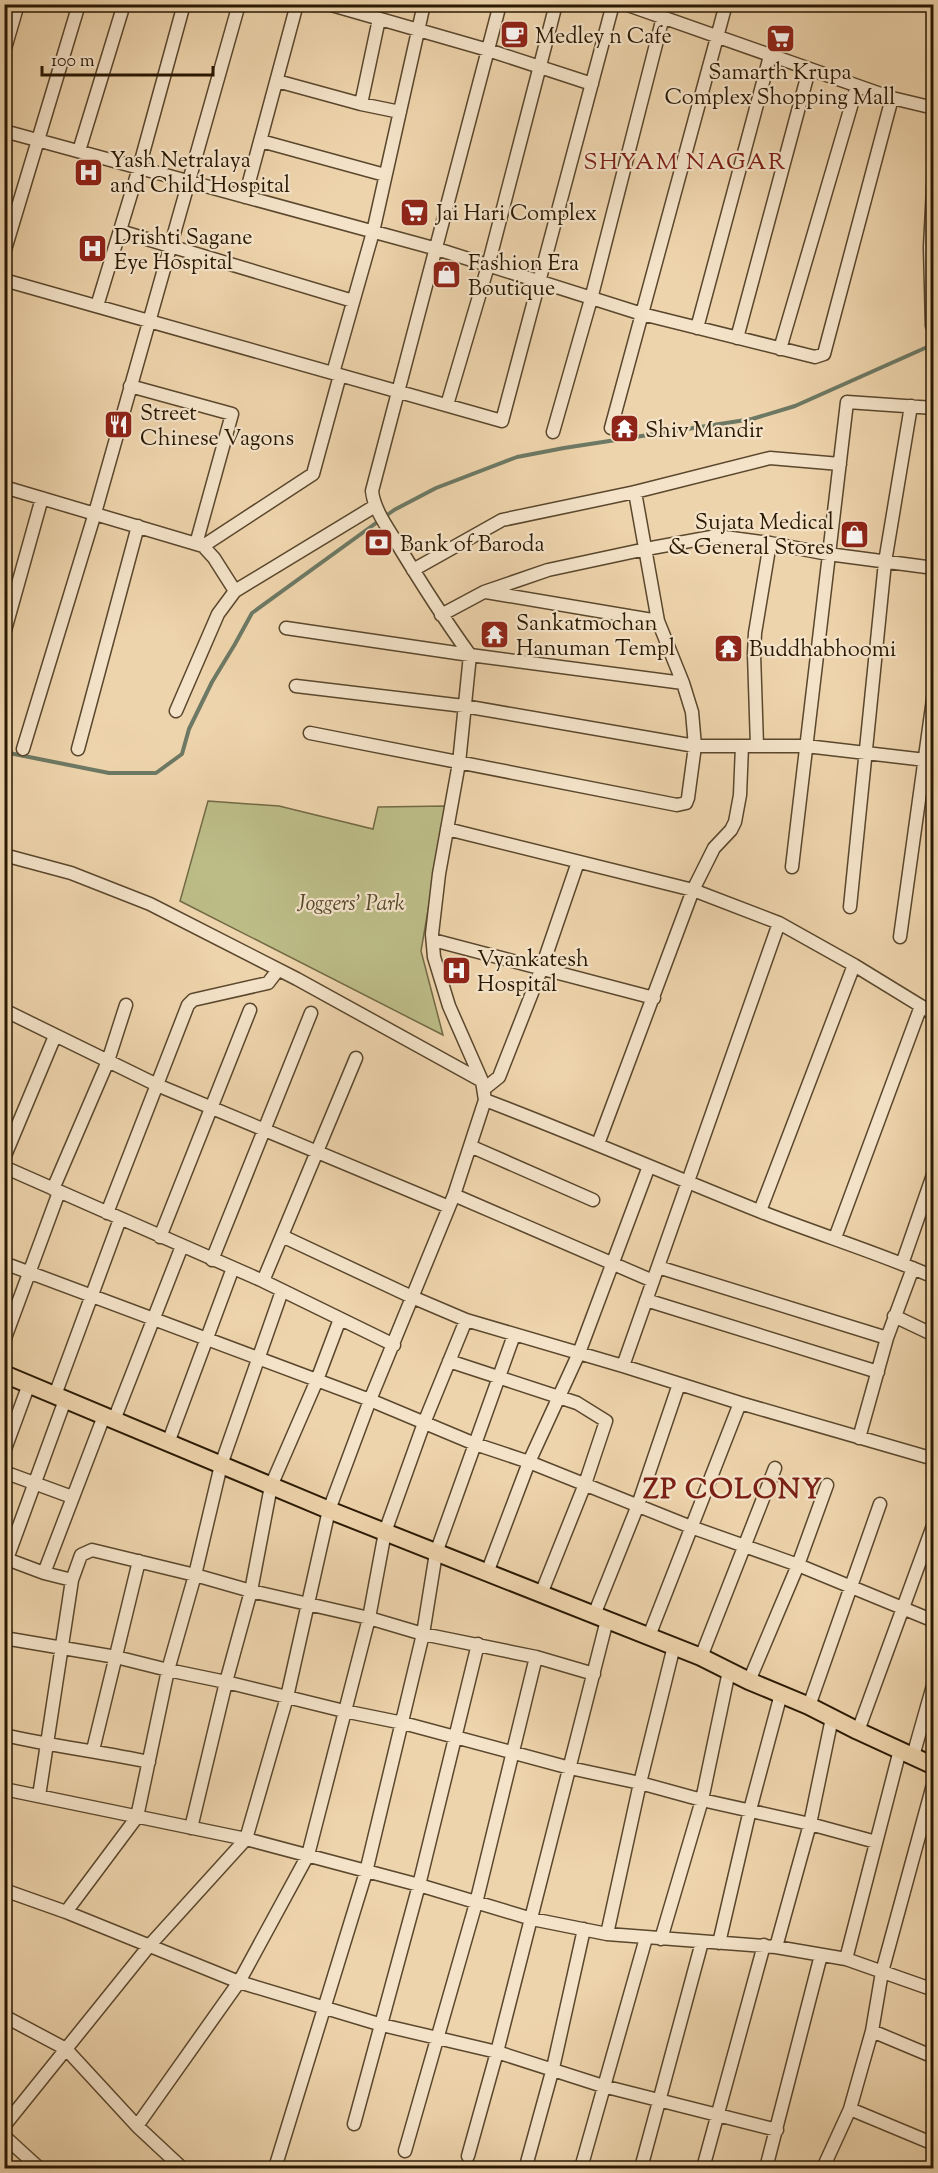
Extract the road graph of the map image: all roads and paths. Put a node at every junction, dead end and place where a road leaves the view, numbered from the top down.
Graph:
1 (18, 4) edge
2 (79, 4) edge
3 (124, 4) edge
4 (184, 4) edge
5 (239, 4) edge
6 (297, 4) edge
7 (327, 4) edge
8 (424, 4) edge
9 (500, 4) edge
10 (556, 4) edge
11 (613, 4) edge
12 (625, 4) edge
13 (726, 4) edge
14 (663, 17) junction
15 (379, 19) junction
16 (417, 30) junction
17 (717, 38) junction
18 (488, 50) junction
19 (4, 52) edge
20 (770, 56) junction
21 (540, 66) junction
22 (809, 70) junction
23 (277, 81) junction
24 (592, 84) junction
25 (857, 86) junction
26 (892, 98) junction
27 (361, 104) junction
28 (933, 108) edge
29 (400, 112) junction
30 (4, 131) edge
31 (37, 140) junction
32 (261, 141) junction
33 (79, 151) junction
34 (139, 168) junction
35 (933, 169) edge
36 (385, 175) junction
37 (188, 181) junction
38 (245, 197) junction
39 (120, 231) junction
40 (373, 232) junction
41 (169, 246) junction
42 (932, 247) edge
43 (437, 249) junction
44 (4, 253) edge
45 (488, 266) junction
46 (4, 280) edge
47 (540, 283) junction
48 (591, 299) junction
49 (353, 301) junction
50 (97, 306) junction
51 (642, 314) junction
52 (148, 321) junction
53 (932, 326) dead end
54 (697, 328) junction
55 (737, 338) junction
56 (780, 349) junction
57 (336, 374) junction
58 (130, 386) junction
59 (399, 392) junction
60 (447, 405) junction
61 (911, 406) junction
62 (933, 408) edge
63 (611, 428) dead end
64 (553, 432) dead end
65 (840, 464) junction
66 (4, 487) edge
67 (635, 492) junction
68 (42, 498) junction
69 (377, 509) junction
70 (95, 513) junction
71 (138, 526) junction
72 (770, 543) junction
73 (200, 545) junction
74 (646, 549) junction
75 (828, 554) junction
76 (885, 562) junction
77 (933, 568) edge
78 (413, 570) junction
79 (235, 591) junction
80 (484, 592) junction
81 (441, 615) junction
82 (658, 621) junction
83 (286, 628) dead end
84 (4, 634) edge
85 (470, 655) junction
86 (683, 683) junction
87 (297, 686) dead end
88 (933, 692) edge
89 (464, 706) junction
90 (176, 711) dead end
91 (310, 734) dead end
92 (695, 746) junction
93 (742, 746) junction
94 (758, 746) junction
95 (806, 746) junction
96 (23, 749) dead end
97 (78, 749) dead end
98 (867, 752) junction
99 (929, 761) edge
100 (459, 763) junction
101 (4, 810) edge
102 (4, 821) edge
103 (447, 829) junction
104 (4, 855) edge
105 (578, 862) junction
106 (792, 867) dead end
107 (693, 890) junction
108 (850, 907) dead end
109 (779, 923) junction
110 (900, 937) dead end
111 (433, 940) junction
112 (854, 965) junction
113 (278, 970) junction
114 (541, 970) junction
115 (654, 998) junction
116 (126, 1005) dead end
117 (921, 1006) junction
118 (4, 1010) edge
119 (250, 1010) dead end
120 (311, 1013) dead end
121 (933, 1014) edge
122 (55, 1036) junction
123 (356, 1058) dead end
124 (108, 1061) junction
125 (157, 1085) junction
126 (484, 1090) junction
127 (211, 1107) junction
128 (266, 1130) junction
129 (598, 1144) junction
130 (470, 1146) junction
131 (318, 1152) junction
132 (4, 1158) edge
133 (649, 1166) junction
134 (4, 1167) edge
135 (933, 1178) edge
136 (687, 1180) junction
137 (56, 1190) junction
138 (454, 1195) junction
139 (593, 1200) dead end
140 (449, 1207) junction
141 (760, 1211) junction
142 (107, 1213) junction
143 (120, 1219) junction
144 (282, 1236) junction
145 (160, 1237) junction
146 (835, 1238) junction
147 (182, 1246) junction
148 (212, 1260) junction
149 (4, 1263) edge
150 (613, 1263) junction
151 (908, 1266) junction
152 (658, 1267) junction
153 (233, 1268) junction
154 (30, 1272) junction
155 (933, 1277) edge
156 (263, 1281) junction
157 (653, 1281) junction
158 (282, 1291) junction
159 (92, 1295) junction
160 (412, 1297) junction
161 (646, 1300) junction
162 (894, 1316) junction
163 (340, 1318) junction
164 (154, 1319) junction
165 (466, 1320) junction
166 (514, 1335) junction
167 (933, 1335) edge
168 (887, 1338) junction
169 (207, 1339) junction
170 (4, 1341) edge
171 (394, 1345) junction
172 (579, 1353) junction
173 (259, 1358) junction
174 (449, 1361) junction
175 (623, 1366) junction
176 (878, 1372) junction
177 (4, 1374) edge
178 (499, 1377) junction
179 (317, 1380) junction
180 (679, 1383) junction
181 (29, 1384) junction
182 (60, 1397) junction
183 (559, 1398) junction
184 (370, 1400) junction
185 (740, 1403) junction
186 (109, 1418) junction
187 (424, 1423) junction
188 (859, 1438) junction
189 (168, 1443) junction
190 (475, 1444) junction
191 (4, 1452) edge
192 (933, 1459) edge
193 (530, 1462) junction
194 (221, 1465) junction
195 (775, 1468) dead end
196 (4, 1472) edge
197 (34, 1484) junction
198 (585, 1484) junction
199 (827, 1485) dead end
200 (271, 1486) junction
201 (72, 1497) junction
202 (880, 1504) dead end
203 (638, 1505) junction
204 (329, 1510) junction
205 (933, 1523) edge
206 (691, 1527) junction
207 (385, 1533) junction
208 (745, 1546) junction
209 (436, 1552) junction
210 (6, 1558) edge
211 (139, 1561) junction
212 (798, 1565) junction
213 (44, 1573) junction
214 (487, 1573) junction
215 (195, 1575) junction
216 (72, 1580) junction
217 (852, 1588) junction
218 (251, 1591) junction
219 (541, 1594) junction
220 (309, 1603) junction
221 (904, 1609) junction
222 (601, 1617) junction
223 (369, 1618) junction
224 (933, 1621) edge
225 (423, 1634) junction
226 (649, 1636) junction
227 (4, 1638) edge
228 (478, 1644) junction
229 (674, 1646) junction
230 (63, 1648) junction
231 (116, 1657) junction
232 (536, 1657) junction
233 (701, 1657) junction
234 (168, 1670) junction
235 (729, 1671) junction
236 (594, 1674) junction
237 (749, 1680) junction
238 (226, 1682) junction
239 (933, 1682) edge
240 (782, 1694) junction
241 (287, 1697) junction
242 (809, 1706) junction
243 (344, 1711) junction
244 (832, 1718) junction
245 (403, 1724) junction
246 (858, 1731) junction
247 (4, 1735) edge
248 (455, 1737) junction
249 (47, 1744) junction
250 (93, 1750) junction
251 (511, 1752) junction
252 (906, 1753) junction
253 (149, 1762) junction
254 (933, 1766) edge
255 (570, 1768) junction
256 (933, 1781) edge
257 (640, 1783) junction
258 (4, 1789) edge
259 (39, 1796) junction
260 (702, 1800) junction
261 (750, 1810) junction
262 (137, 1817) junction
263 (810, 1824) junction
264 (191, 1828) junction
265 (246, 1839) junction
266 (876, 1842) junction
267 (308, 1855) junction
268 (366, 1872) junction
269 (419, 1885) junction
270 (4, 1890) edge
271 (476, 1903) junction
272 (66, 1912) junction
273 (532, 1919) junction
274 (584, 1929) junction
275 (607, 1934) junction
276 (646, 1938) junction
277 (661, 1939) junction
278 (702, 1942) junction
279 (719, 1943) junction
280 (770, 1946) junction
281 (149, 1947) junction
282 (821, 1955) junction
283 (846, 1959) junction
284 (882, 1972) junction
285 (239, 1982) junction
286 (933, 1990) edge
287 (325, 2007) junction
288 (4, 2016) edge
289 (382, 2025) junction
290 (872, 2031) junction
291 (439, 2037) junction
292 (66, 2049) junction
293 (497, 2052) junction
294 (933, 2057) edge
295 (553, 2068) junction
296 (603, 2086) junction
297 (659, 2101) junction
298 (850, 2109) junction
299 (718, 2115) junction
300 (354, 2124) dead end
301 (4, 2126) edge
302 (137, 2126) junction
303 (777, 2130) junction
304 (4, 2136) edge
305 (933, 2144) edge
306 (405, 2151) dead end
307 (468, 2156) dead end
308 (526, 2166) dead end
309 (39, 2169) edge
310 (182, 2169) edge
311 (275, 2169) edge
312 (581, 2169) edge
313 (641, 2169) edge
314 (703, 2169) edge
315 (766, 2169) edge
316 (823, 2169) edge

1 - 19 street
2 - 31 street
3 - 33 street
4 - 34 street
5 - 37 street
6 - 23 street
7 - 15 street
8 - 16 street
9 - 18 street
10 - 21 street
11 - 24 street
12 - 14 street
13 - 17 street
14 - 17 street
14 - 48 street
15 - 16 street
15 - 27 street
16 - 18 street
16 - 29 street
17 - 20 street
17 - 51 street
18 - 21 street
18 - 43 street
20 - 22 street
20 - 54 street
21 - 24 street
21 - 45 street
22 - 25 street
22 - 55 street
23 - 27 street
23 - 32 street
24 - 47 street
25 - 26 street
25 - 56 street
26 - 28 street
26 - 56 street
27 - 29 street
29 - 36 street
30 - 31 street
31 - 33 street
31 - 44 street
32 - 36 street
32 - 38 street
33 - 34 street
34 - 37 street
34 - 39 street
35 - 42 street
36 - 40 street
37 - 38 street
37 - 41 street
38 - 40 street
39 - 41 street
39 - 50 street
40 - 43 street
40 - 49 street
41 - 49 street
41 - 52 street
42 - 53 street
43 - 45 street
43 - 59 street
45 - 47 street
45 - 60 street
46 - 50 street
47 - 48 street
47 - 60 street
48 - 51 street
48 - 64 street
49 - 57 street
50 - 52 street
51 - 54 street
51 - 63 street
52 - 57 street
52 - 58 street
54 - 55 street
55 - 56 street
57 - 59 street
57 - 73 street
58 - 70 street
58 - 73 street
59 - 60 street
59 - 69 street
61 - 62 street
61 - 65 street
61 - 76 street
65 - 67 street
65 - 75 street
66 - 68 street
67 - 74 street
67 - 78 street
68 - 70 street
68 - 84 street
69 - 78 street
69 - 79 street
70 - 71 street
70 - 96 street
71 - 73 street
71 - 97 street
72 - 74 street
72 - 75 street
72 - 94 street
73 - 79 street
74 - 80 street
74 - 82 street
75 - 76 street
75 - 95 street
76 - 77 street
76 - 98 street
78 - 81 street
79 - 90 street
80 - 81 street
80 - 82 street
81 - 85 street
82 - 86 street
83 - 85 street
85 - 86 street
85 - 89 street
86 - 92 street
87 - 89 street
88 - 99 street
89 - 92 street
89 - 100 street
91 - 100 street
92 - 93 street
92 - 100 street
93 - 94 street
93 - 107 street
94 - 95 street
95 - 98 street
95 - 106 street
98 - 99 street
98 - 108 street
99 - 110 street
100 - 103 street
101 - 102 street
103 - 105 street
103 - 111 street
104 - 113 street
105 - 107 street
105 - 114 street
107 - 109 street
107 - 115 street
109 - 112 street
109 - 136 street
111 - 114 street
111 - 126 street
112 - 117 street
112 - 141 street
113 - 125 street
113 - 126 street
114 - 115 street
114 - 126 street
115 - 129 street
116 - 124 street
117 - 121 street
117 - 146 street
118 - 122 street
119 - 127 street
120 - 128 street
122 - 124 street
122 - 132 street
123 - 131 street
124 - 125 street
124 - 137 street
125 - 127 street
125 - 142 street
126 - 129 street
126 - 130 street
127 - 128 street
127 - 145 street
128 - 131 street
128 - 148 street
129 - 133 street
130 - 138 street
130 - 139 street
131 - 140 street
131 - 144 street
133 - 136 street
133 - 150 street
134 - 137 street
135 - 151 street
136 - 141 street
136 - 152 street
137 - 142 street
137 - 154 street
138 - 140 street
138 - 150 street
140 - 160 street
141 - 146 street
142 - 143 street
143 - 145 street
143 - 159 street
144 - 156 street
144 - 160 street
145 - 147 street
146 - 151 street
147 - 148 street
147 - 164 street
148 - 153 street
149 - 154 street
150 - 157 street
150 - 172 street
151 - 155 street
151 - 162 street
152 - 157 street
152 - 168 street
153 - 156 street
153 - 169 street
154 - 159 street
154 - 170 street
156 - 158 street
157 - 161 street
158 - 163 street
158 - 173 street
159 - 164 street
159 - 182 street
160 - 165 street
160 - 171 street
161 - 175 street
161 - 176 street
162 - 167 street
162 - 168 street
163 - 171 street
163 - 179 street
164 - 169 street
164 - 186 street
165 - 166 street
165 - 174 street
166 - 172 street
166 - 178 street
168 - 176 street
169 - 173 street
169 - 189 street
171 - 184 street
172 - 175 street
172 - 183 street
173 - 179 street
173 - 194 street
174 - 178 street
174 - 187 street
175 - 180 street
176 - 188 street
177 - 181 main road
178 - 183 street
178 - 190 street
179 - 184 street
179 - 200 street
180 - 185 street
180 - 203 street
181 - 182 main road
181 - 191 street
182 - 186 main road
182 - 197 street
183 - 193 street
183 - 198 street
184 - 187 street
184 - 204 street
185 - 188 street
185 - 206 street
186 - 189 main road
186 - 201 street
187 - 190 street
187 - 207 street
188 - 192 street
189 - 194 main road
190 - 193 street
190 - 209 street
193 - 198 street
193 - 214 street
194 - 200 main road
194 - 215 street
195 - 208 street
196 - 197 street
197 - 201 street
197 - 210 street
198 - 203 street
198 - 219 street
199 - 212 street
200 - 204 main road
200 - 218 street
201 - 213 street
202 - 217 street
203 - 206 street
203 - 222 street
204 - 207 main road
204 - 220 street
205 - 221 street
206 - 208 street
206 - 226 street
207 - 209 main road
207 - 223 street
208 - 212 street
208 - 233 street
209 - 214 main road
209 - 225 street
210 - 213 street
211 - 215 street
211 - 216 street
211 - 231 street
212 - 217 street
212 - 237 street
213 - 216 street
214 - 219 main road
215 - 218 street
215 - 234 street
216 - 230 street
217 - 221 street
217 - 242 street
218 - 220 street
218 - 238 street
219 - 222 main road
220 - 223 street
220 - 241 street
221 - 224 street
221 - 246 street
222 - 226 main road
222 - 236 street
223 - 225 street
223 - 243 street
225 - 228 street
225 - 245 street
226 - 229 main road
227 - 230 street
228 - 232 street
228 - 248 street
229 - 233 main road
229 - 257 street
230 - 231 street
230 - 249 street
231 - 234 street
231 - 250 street
232 - 236 street
232 - 251 street
233 - 235 main road
234 - 238 street
234 - 253 street
235 - 237 main road
235 - 260 street
236 - 255 street
237 - 240 main road
238 - 241 street
238 - 264 street
239 - 252 street
240 - 242 main road
240 - 261 street
241 - 243 street
241 - 265 street
242 - 244 main road
243 - 245 street
243 - 267 street
244 - 246 main road
244 - 263 street
245 - 248 street
245 - 268 street
246 - 252 main road
247 - 249 street
248 - 251 street
248 - 269 street
249 - 250 street
249 - 259 street
250 - 253 street
251 - 255 street
251 - 271 street
252 - 254 main road
252 - 266 street
253 - 262 street
255 - 257 street
255 - 273 street
256 - 284 street
257 - 260 street
257 - 275 street
258 - 259 street
259 - 262 street
260 - 261 street
260 - 277 street
261 - 263 street
261 - 279 street
262 - 264 street
262 - 272 street
263 - 266 street
263 - 280 street
264 - 265 street
265 - 267 street
265 - 281 street
266 - 283 street
267 - 268 street
267 - 285 street
268 - 269 street
268 - 287 street
269 - 271 street
269 - 289 street
270 - 272 street
271 - 273 street
271 - 291 street
272 - 281 street
273 - 274 street
273 - 293 street
274 - 275 street
274 - 295 street
275 - 276 street
276 - 277 street
276 - 296 street
277 - 278 street
278 - 279 street
278 - 297 street
279 - 280 street
280 - 282 street
280 - 299 street
281 - 285 street
281 - 292 street
282 - 283 street
282 - 303 street
283 - 284 street
284 - 286 street
284 - 290 street
285 - 287 street
285 - 302 street
287 - 289 street
287 - 311 street
288 - 292 street
289 - 291 street
289 - 300 street
290 - 294 street
290 - 298 street
291 - 293 street
291 - 306 street
292 - 301 street
292 - 302 street
293 - 295 street
293 - 307 street
295 - 296 street
295 - 308 street
296 - 297 street
296 - 312 street
297 - 299 street
297 - 313 street
298 - 305 street
298 - 316 street
299 - 303 street
299 - 314 street
302 - 310 street
303 - 315 street
304 - 309 street

